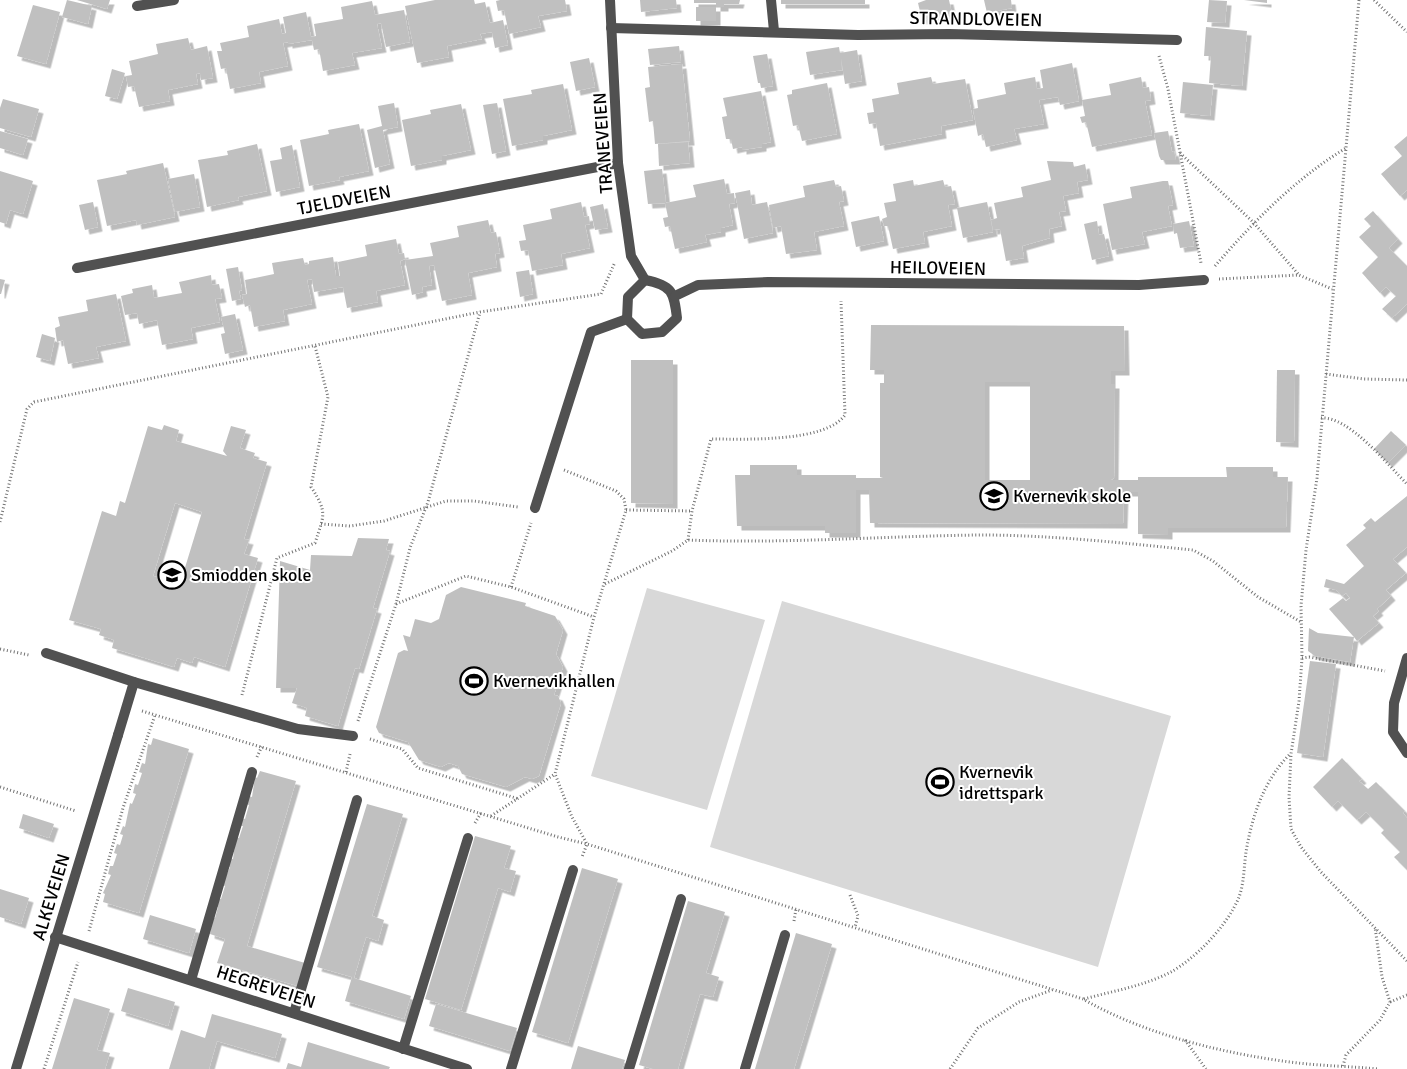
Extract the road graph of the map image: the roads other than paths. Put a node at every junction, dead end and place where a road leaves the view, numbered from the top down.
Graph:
1 (174, 0) edge
2 (610, 0) edge
3 (771, 0) edge
4 (137, 6) dead end
5 (611, 28) junction
6 (774, 31) junction
7 (1177, 40) dead end
8 (618, 163) junction
9 (77, 268) dead end
10 (645, 280) junction
11 (1204, 280) road end
12 (675, 296) junction
13 (627, 319) junction
14 (535, 508) road end
15 (46, 653) road end
16 (1407, 658) edge
17 (134, 682) junction
18 (353, 736) road end
19 (1407, 753) edge
20 (252, 772) dead end
21 (357, 800) dead end
22 (468, 838) dead end
23 (573, 870) dead end
24 (681, 898) dead end
25 (785, 935) dead end
26 (55, 937) junction
27 (190, 980) junction
28 (294, 1013) junction
29 (403, 1049) junction
30 (16, 1069) edge
31 (467, 1069) edge
32 (511, 1069) edge
33 (629, 1069) edge
34 (745, 1069) edge

1 - 4 street
2 - 5 street, TRANEVEIEN
3 - 6 street
5 - 6 street, STRANDLOVEIEN
5 - 8 street, TRANEVEIEN
6 - 7 street, STRANDLOVEIEN
8 - 9 street, TJELDVEIEN
8 - 10 street, TRANEVEIEN
10 - 12 street
10 - 13 street
11 - 12 street, HEILOVEIEN
12 - 13 street
13 - 14 street
15 - 17 street
16 - 19 street
17 - 18 street
17 - 26 street, ALKEVEIEN
20 - 27 street
21 - 28 street
22 - 29 street
23 - 32 street
24 - 33 street
25 - 34 street
26 - 27 street, HEGREVEIEN
26 - 30 street, ALKEVEIEN
27 - 28 street, HEGREVEIEN
28 - 29 street, HEGREVEIEN
29 - 31 street, HEGREVEIEN

